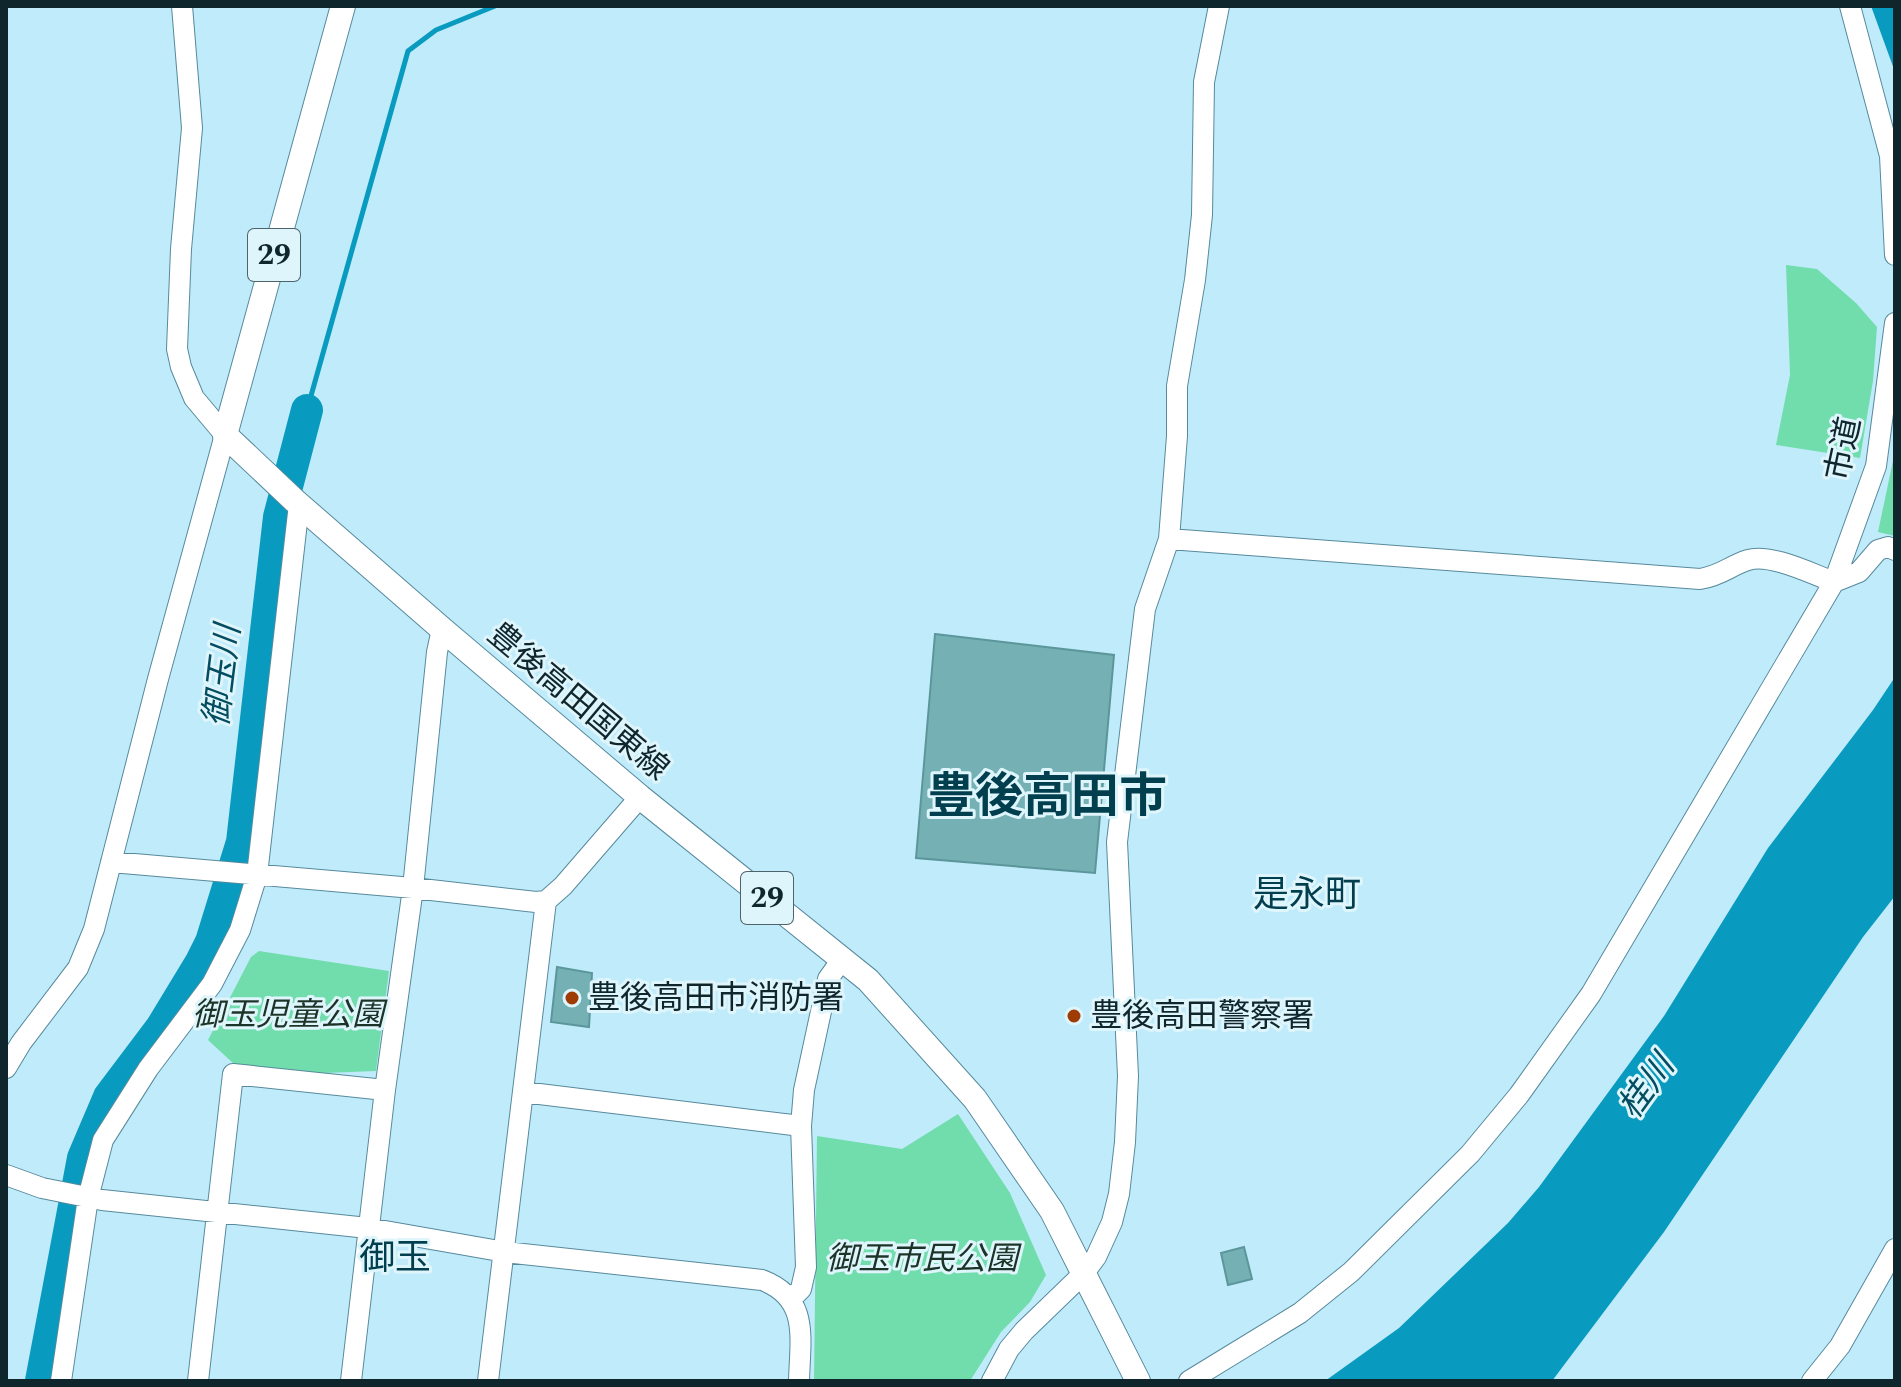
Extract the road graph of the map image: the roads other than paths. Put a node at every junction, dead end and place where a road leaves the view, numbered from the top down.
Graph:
1 (182, 6) edge
2 (343, 6) edge
3 (1219, 6) edge
4 (1850, 6) edge
5 (1895, 255) edge
6 (1895, 323) edge
7 (225, 435) junction
8 (291, 497) junction
9 (1169, 539) junction
10 (1895, 550) edge
11 (1834, 582) junction
12 (442, 629) junction
13 (640, 797) junction
14 (111, 862) junction
15 (257, 875) junction
16 (413, 888) junction
17 (546, 901) junction
18 (843, 958) junction
19 (6, 1068) edge
20 (385, 1090) junction
21 (523, 1092) junction
22 (801, 1126) junction
23 (6, 1175) edge
24 (88, 1198) junction
25 (217, 1213) junction
26 (368, 1228) junction
27 (1895, 1249) edge
28 (505, 1252) junction
29 (1084, 1273) junction
30 (791, 1299) junction
31 (61, 1381) edge
32 (198, 1381) edge
33 (351, 1381) edge
34 (488, 1381) edge
35 (799, 1381) edge
36 (992, 1381) edge
37 (1138, 1381) edge
38 (1189, 1381) edge
39 (1812, 1381) edge

1 - 7 street
2 - 7 main road, 29
3 - 9 street
4 - 5 street
6 - 11 street, 市道
7 - 8 main road, 豊後高田国東線 / 29
7 - 14 street
8 - 12 main road, 豊後高田国東線 / 29
8 - 15 street
9 - 11 street
9 - 29 street
10 - 11 street
11 - 38 street, 市道
12 - 13 main road, 豊後高田国東線 / 29
12 - 16 street
13 - 17 street
13 - 18 main road, 豊後高田国東線 / 29
14 - 15 street
14 - 19 street
15 - 16 street
15 - 24 street
16 - 17 street
16 - 20 street
17 - 21 street
18 - 22 street
18 - 29 main road, 豊後高田国東線 / 29
20 - 25 street
20 - 26 street
21 - 22 street
21 - 28 street
22 - 30 street
23 - 24 street
24 - 25 street
24 - 31 street
25 - 26 street
25 - 32 street
26 - 28 street
26 - 33 street
27 - 39 street
28 - 30 street
28 - 34 street
29 - 36 street
29 - 37 main road, 豊後高田国東線 / 29
30 - 35 street

